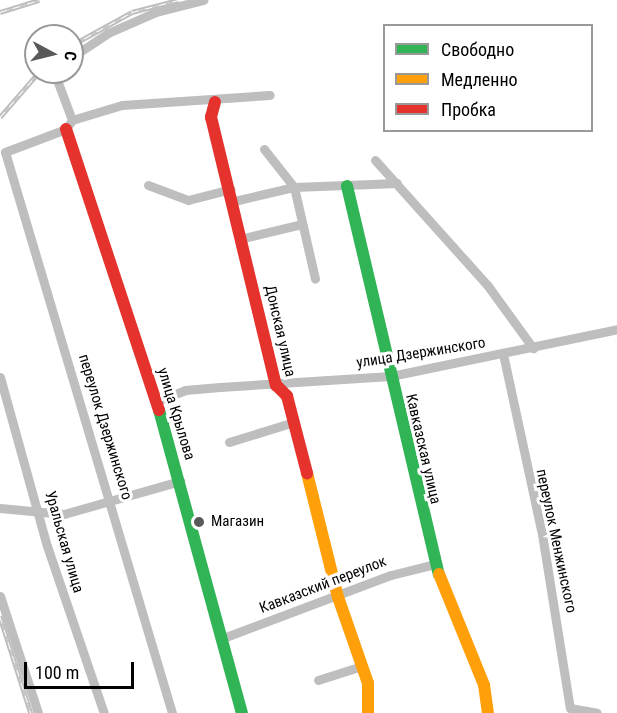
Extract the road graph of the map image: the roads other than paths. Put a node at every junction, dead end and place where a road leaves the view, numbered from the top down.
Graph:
1 (203, 0) edge
2 (84, 49) edge
3 (57, 84) edge
4 (270, 95) dead end
5 (215, 102) junction
6 (69, 124) junction
7 (264, 149) dead end
8 (3, 150) edge
9 (375, 160) dead end
10 (397, 183) junction
11 (148, 185) dead end
12 (347, 186) junction
13 (294, 187) junction
14 (233, 195) junction
15 (302, 224) junction
16 (244, 238) junction
17 (315, 279) dead end
18 (617, 329) edge
19 (533, 348) junction
20 (503, 354) junction
21 (391, 376) junction
22 (0, 377) edge
23 (276, 385) junction
24 (157, 400) junction
25 (294, 422) junction
26 (229, 442) dead end
27 (180, 481) junction
28 (112, 501) junction
29 (0, 508) edge
30 (40, 515) junction
31 (435, 564) junction
32 (0, 596) edge
33 (338, 597) junction
34 (223, 638) junction
35 (362, 666) junction
36 (318, 680) dead end
37 (38, 713) edge
38 (104, 713) edge
39 (172, 713) edge
40 (242, 713) edge
41 (368, 713) edge
42 (488, 713) edge
43 (597, 713) edge

1 - 2 street
3 - 6 street
4 - 5 street
5 - 6 street
5 - 14 street, Донская улица
6 - 8 street
6 - 24 street, улица Крылова
7 - 13 street
8 - 28 street, переулок Дзержинского
9 - 10 street
10 - 12 street
10 - 19 street
11 - 14 street
12 - 13 street
12 - 21 street, Кавказская улица
13 - 14 street
13 - 15 street
14 - 16 street, Донская улица
15 - 16 street
15 - 17 street
16 - 23 street, Донская улица
18 - 19 street, улица Дзержинского
19 - 20 street, улица Дзержинского
20 - 21 street, улица Дзержинского
20 - 43 street, переулок Менжинского
21 - 23 street, улица Дзержинского
21 - 31 street, Кавказская улица
22 - 30 street, Уральская улица
23 - 24 street, улица Дзержинского
23 - 25 street, Донская улица
24 - 27 street, улица Крылова
25 - 26 street
25 - 33 street, Донская улица
27 - 28 street
27 - 34 street, улица Крылова
28 - 30 street
28 - 39 street, переулок Дзержинского
29 - 30 street
30 - 38 street, Уральская улица
31 - 33 street, Кавказский переулок
31 - 42 street, Кавказская улица
32 - 37 street
33 - 34 street, Кавказский переулок
33 - 35 street, Донская улица
34 - 40 street, улица Крылова
35 - 36 street
35 - 41 street, Донская улица

